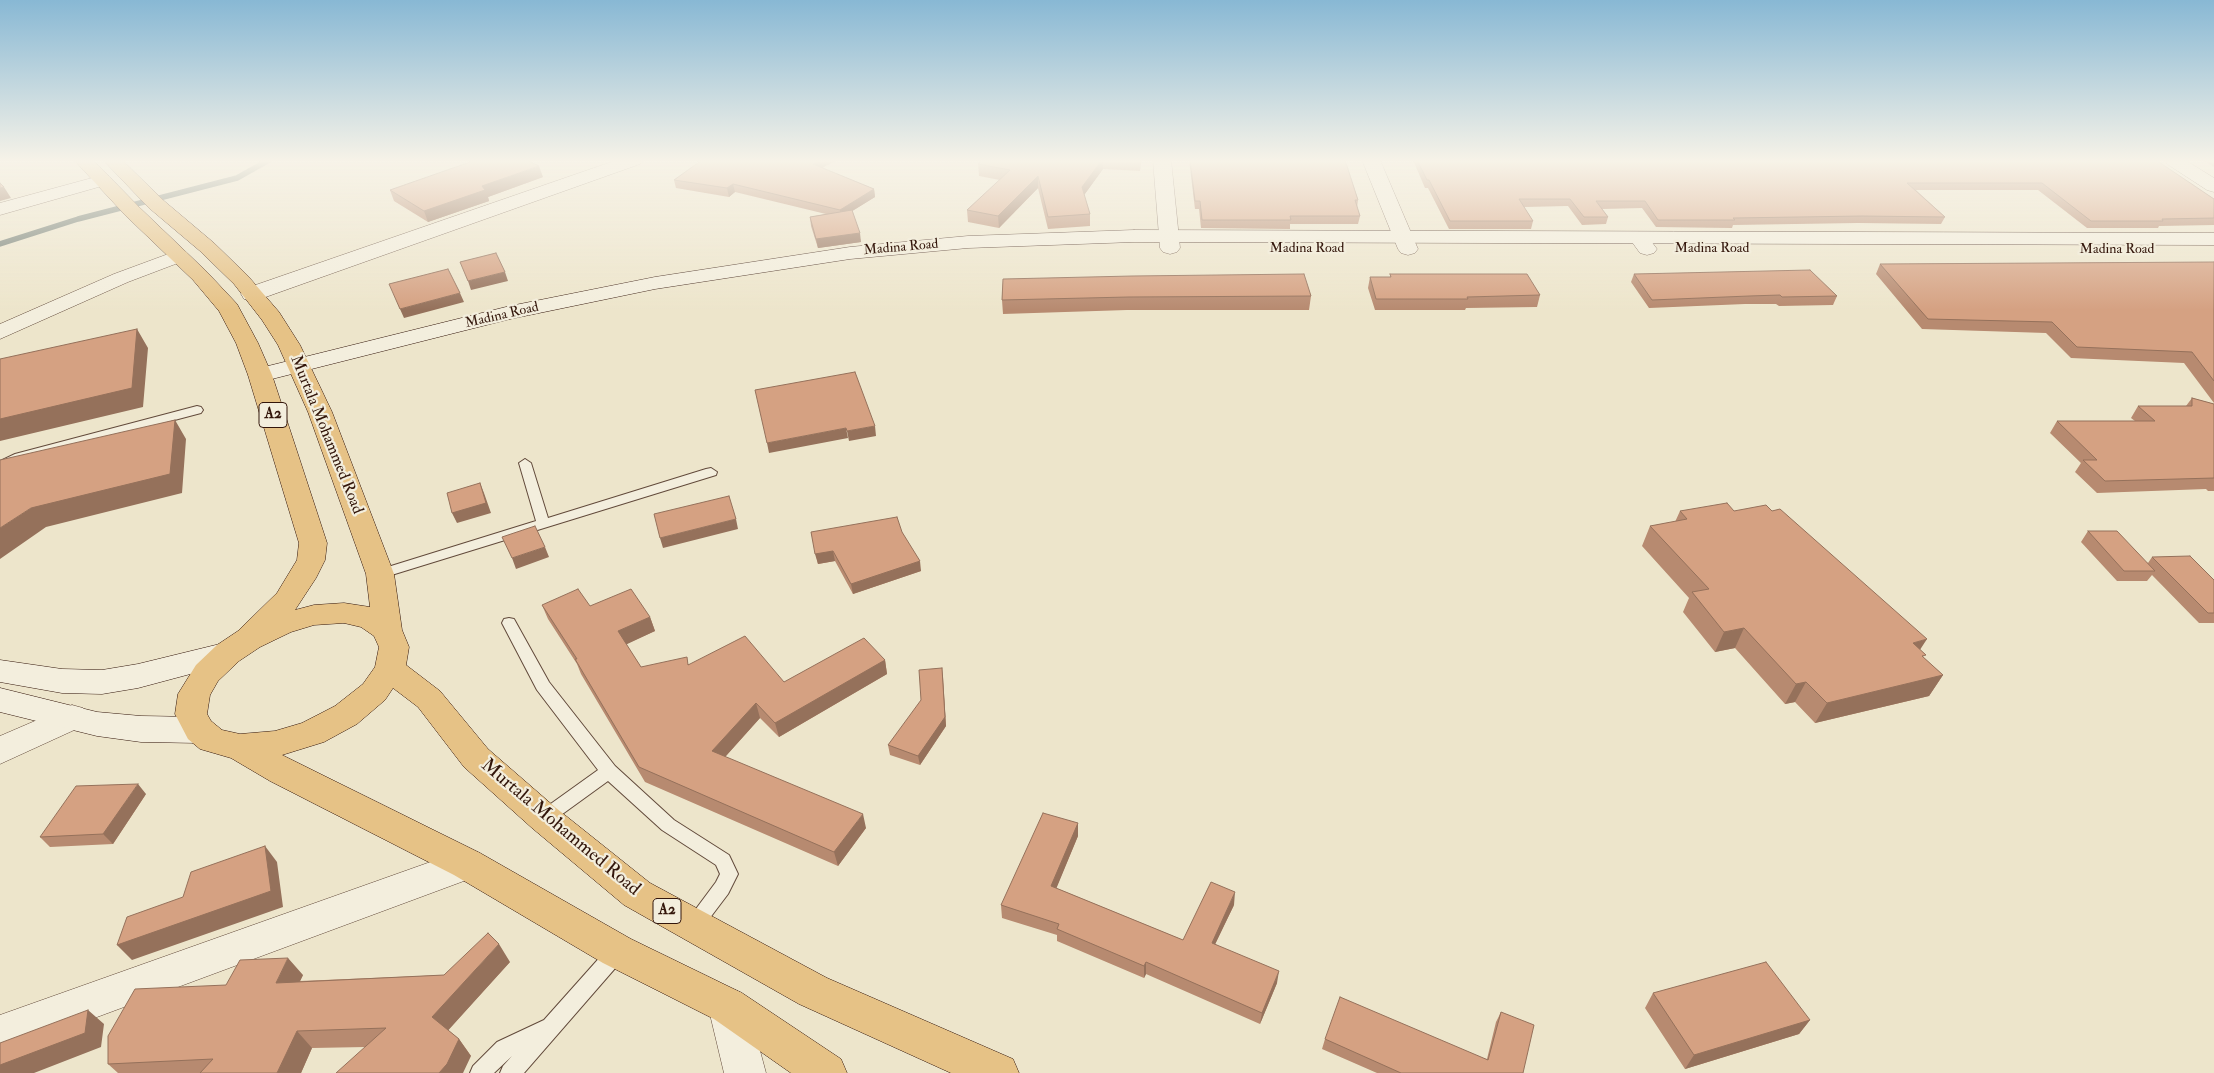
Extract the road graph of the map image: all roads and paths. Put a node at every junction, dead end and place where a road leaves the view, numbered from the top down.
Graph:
1 (145, 210) edge
2 (152, 210) edge
3 (491, 210) edge
4 (1166, 210) edge
5 (1392, 210) edge
6 (2214, 239) edge
7 (1169, 242) junction
8 (1406, 243) junction
9 (1643, 243) junction
10 (2214, 250) edge
11 (179, 256) junction
12 (252, 294) junction
13 (0, 332) edge
14 (302, 374) junction
15 (263, 384) junction
16 (197, 410) dead end
17 (525, 463) dead end
18 (0, 466) edge
19 (711, 472) dead end
20 (543, 523) junction
21 (380, 574) junction
22 (508, 622) dead end
23 (387, 630) junction
24 (238, 646) junction
25 (390, 669) junction
26 (0, 671) edge
27 (0, 700) edge
28 (72, 717) junction
29 (199, 730) junction
30 (240, 747) junction
31 (0, 751) edge
32 (609, 771) junction
33 (544, 818) junction
34 (467, 864) junction
35 (693, 925) junction
36 (618, 951) junction
37 (728, 1006) junction
38 (550, 1026) junction
39 (0, 1034) edge
40 (480, 1073) edge
41 (510, 1073) edge
42 (745, 1073) edge
43 (826, 1073) edge
44 (998, 1073) edge

1 - 11 highway, Murtala Mohammed Road / A2
2 - 12 highway, Murtala Mohammed Road / A2
3 - 12 main road
4 - 7 main road
5 - 8 main road
6 - 9 main road, Madina Road
7 - 8 main road, Madina Road
7 - 14 main road, Madina Road
8 - 9 main road, Madina Road
9 - 10 main road, Madina Road
11 - 13 main road
11 - 15 highway, Murtala Mohammed Road / A2
12 - 14 highway, Murtala Mohammed Road / A2
14 - 15 main road, Madina Road
14 - 21 highway, Murtala Mohammed Road / A2
15 - 24 highway, Murtala Mohammed Road / A2
16 - 18 lane
17 - 20 lane
19 - 20 lane
20 - 21 lane
21 - 23 highway, Murtala Mohammed Road / A2
22 - 32 lane
23 - 24 highway, A2
23 - 25 highway, A2
24 - 26 main road
24 - 29 highway, A2
25 - 30 highway, A2
25 - 33 highway, Murtala Mohammed Road / A2
27 - 28 main road
28 - 29 main road
28 - 31 main road
29 - 30 highway, A2
30 - 34 highway, A2
32 - 33 lane
32 - 35 lane
33 - 35 highway, Murtala Mohammed Road / A2
34 - 36 highway, A2
34 - 39 main road
35 - 44 highway, Murtala Mohammed Road / A2
36 - 37 highway, A2
36 - 38 lane
37 - 42 main road
37 - 43 highway, A2
38 - 40 lane
38 - 41 lane

